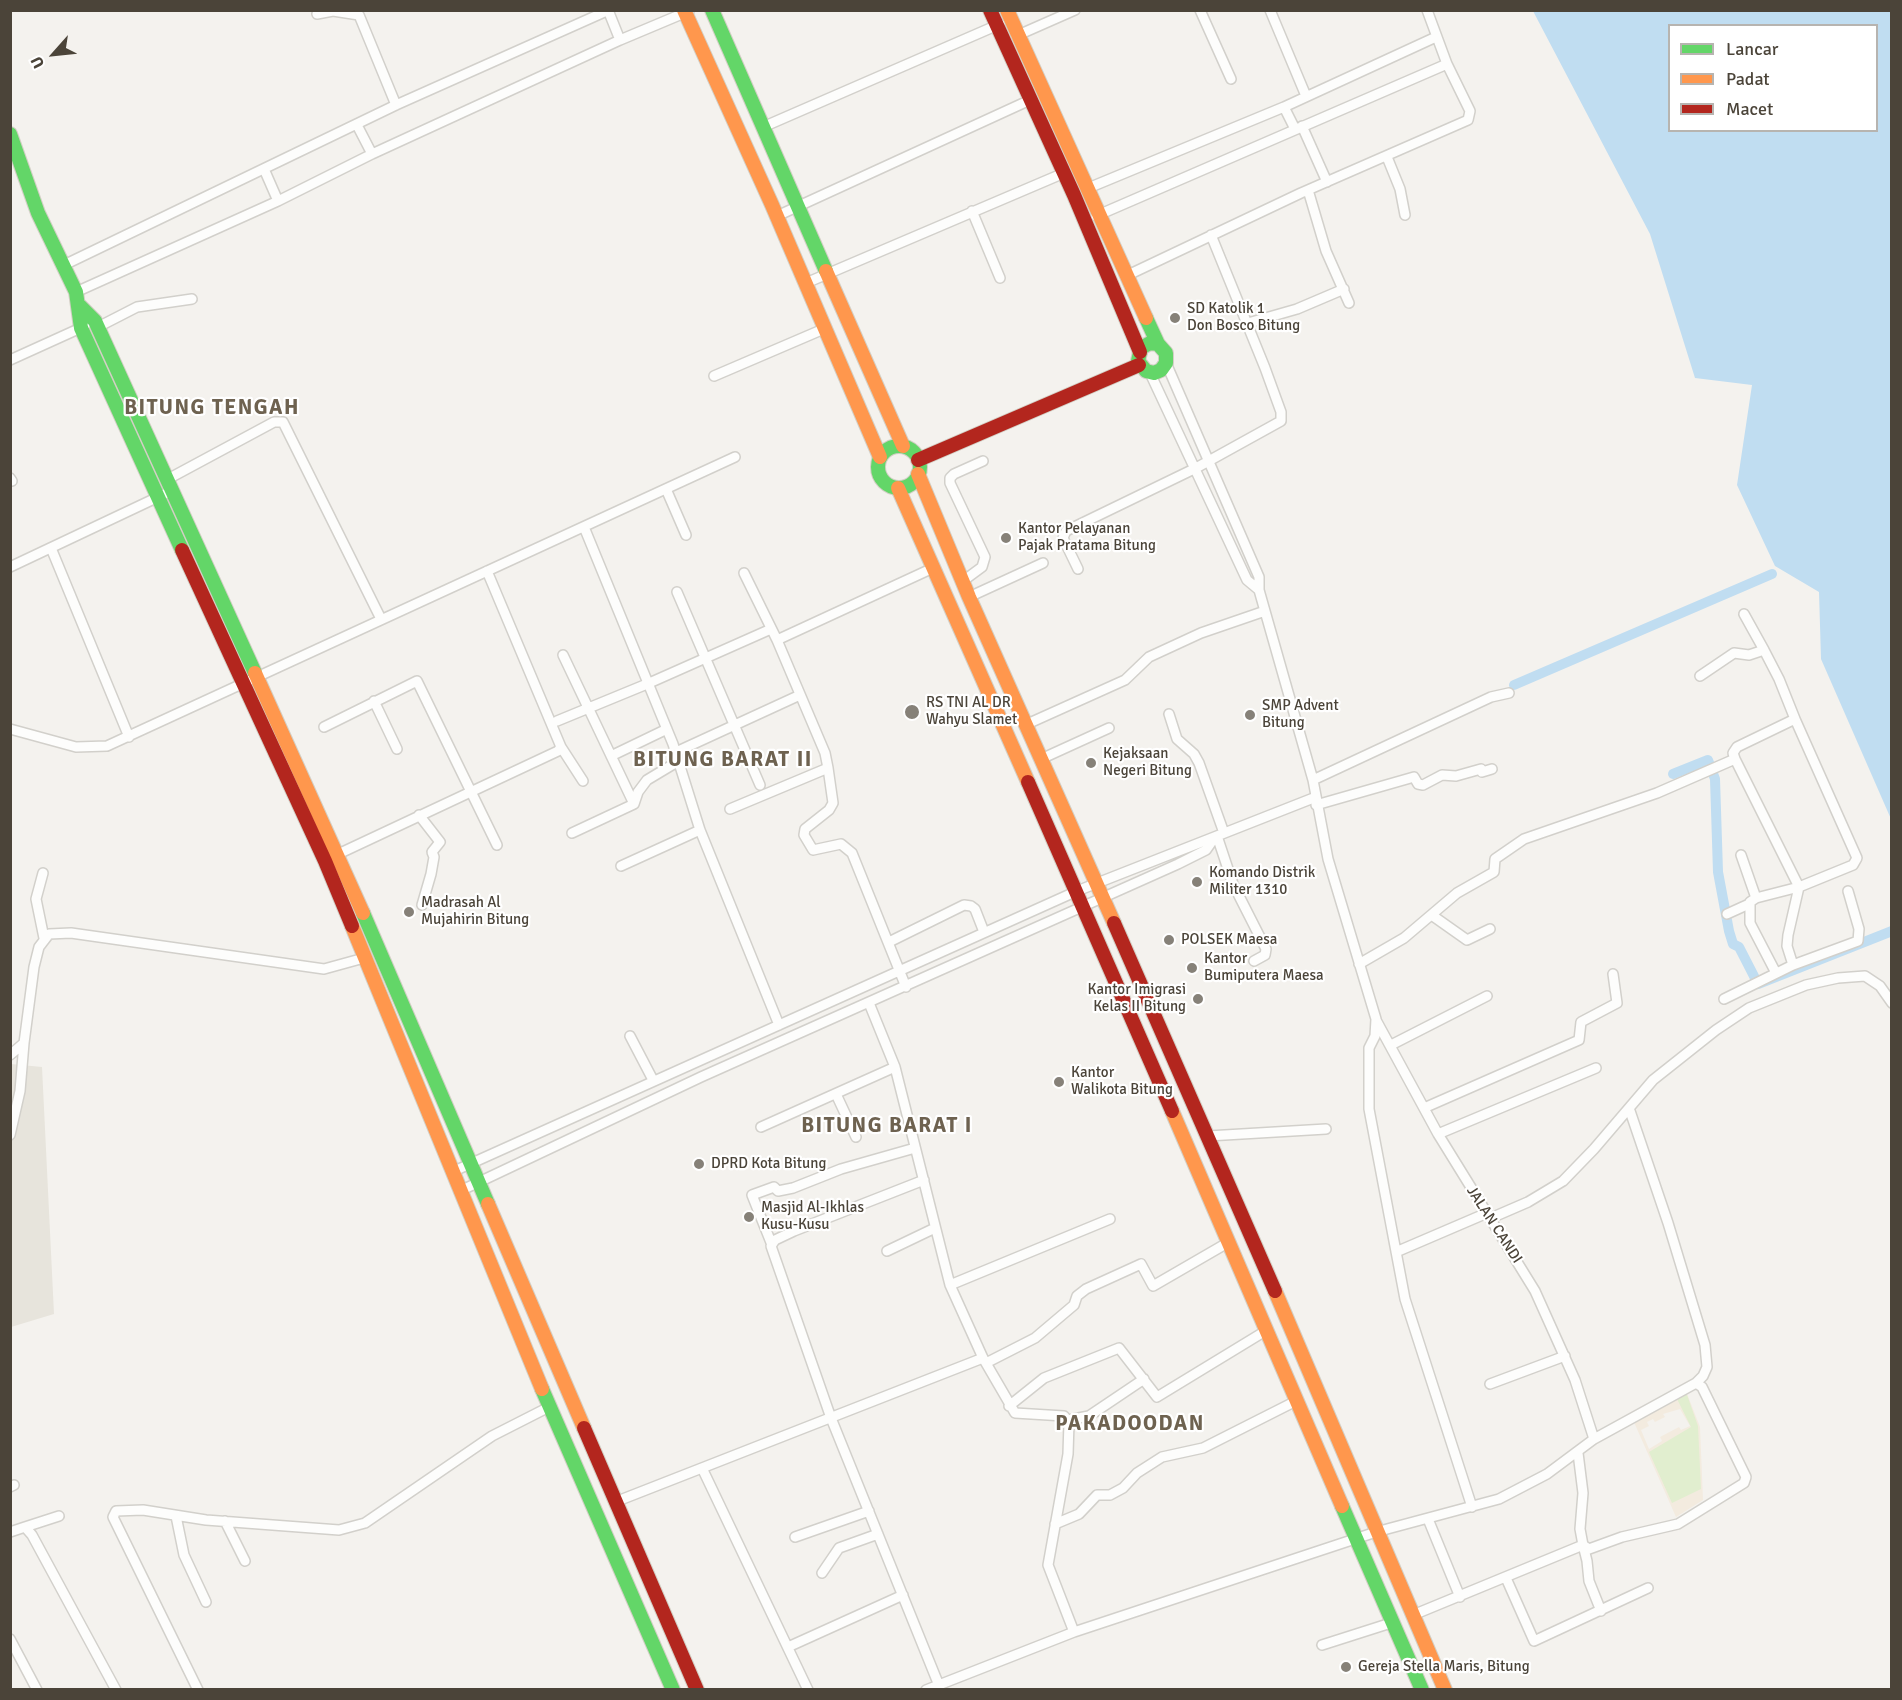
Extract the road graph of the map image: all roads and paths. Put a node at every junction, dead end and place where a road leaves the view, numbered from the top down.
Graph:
1 (712, 10) edge
2 (990, 10) edge
3 (1074, 10) edge
4 (1200, 10) edge
5 (1270, 10) edge
6 (1427, 10) edge
7 (609, 11) edge
8 (687, 11) edge
9 (317, 14) dead end
10 (1009, 14) edge
11 (998, 26) junction
12 (1436, 37) junction
13 (1012, 39) junction
14 (620, 40) junction
15 (1447, 64) junction
16 (1231, 79) dead end
17 (1306, 96) junction
18 (1030, 100) junction
19 (396, 105) junction
20 (1284, 107) junction
21 (357, 125) junction
22 (763, 127) junction
23 (1299, 128) junction
24 (10, 134) edge
25 (13, 151) edge
26 (372, 154) junction
27 (1387, 156) junction
28 (264, 169) junction
29 (1064, 173) junction
30 (1327, 183) junction
31 (1088, 188) junction
32 (1308, 190) junction
33 (1074, 195) junction
34 (278, 201) junction
35 (798, 205) junction
36 (972, 211) junction
37 (1100, 214) junction
38 (1405, 214) dead end
39 (777, 216) junction
40 (1086, 222) junction
41 (1211, 236) junction
42 (64, 266) junction
43 (828, 273) junction
44 (1128, 275) junction
45 (1000, 278) dead end
46 (806, 283) junction
47 (1344, 289) junction
48 (76, 292) junction
49 (192, 299) dead end
50 (1349, 303) dead end
51 (80, 306) junction
52 (1248, 323) junction
53 (96, 324) junction
54 (81, 328) junction
55 (826, 328) junction
56 (1158, 344) junction
57 (10, 360) edge
58 (1143, 363) junction
59 (1166, 363) junction
60 (714, 376) dead end
61 (903, 446) junction
62 (735, 457) dead end
63 (880, 457) junction
64 (983, 461) dead end
65 (1209, 462) junction
66 (918, 467) junction
67 (1196, 468) junction
68 (170, 484) junction
69 (898, 488) junction
70 (666, 489) junction
71 (159, 497) junction
72 (584, 526) junction
73 (686, 535) dead end
74 (51, 548) junction
75 (1043, 563) dead end
76 (10, 567) edge
77 (933, 568) junction
78 (1078, 569) dead end
79 (487, 571) junction
80 (744, 573) dead end
81 (963, 581) junction
82 (1259, 590) junction
83 (677, 592) dead end
84 (969, 597) junction
85 (1265, 610) junction
86 (1744, 614) dead end
87 (381, 619) junction
88 (771, 628) junction
89 (777, 640) junction
90 (1764, 650) junction
91 (563, 655) dead end
92 (706, 658) junction
93 (1700, 676) dead end
94 (251, 679) junction
95 (647, 684) junction
96 (1509, 693) dead end
97 (800, 695) junction
98 (374, 702) junction
99 (1016, 703) junction
100 (589, 708) junction
101 (996, 713) junction
102 (1169, 714) dead end
103 (10, 719) edge
104 (1796, 719) junction
105 (557, 721) dead end
106 (1025, 725) junction
107 (735, 726) junction
108 (324, 727) dead end
109 (1109, 728) dead end
110 (667, 729) junction
111 (13, 730) edge
112 (129, 736) junction
113 (561, 747) junction
114 (397, 749) dead end
115 (610, 756) junction
116 (676, 757) junction
117 (1041, 759) junction
118 (1735, 759) junction
119 (828, 768) junction
120 (1492, 769) dead end
121 (1313, 780) junction
122 (583, 782) dead end
123 (760, 784) dead end
124 (470, 791) junction
125 (1316, 801) junction
126 (634, 804) junction
127 (730, 808) dead end
128 (419, 815) junction
129 (700, 830) junction
130 (572, 833) dead end
131 (1219, 836) junction
132 (497, 845) dead end
133 (1742, 855) dead end
134 (331, 857) junction
135 (1149, 862) junction
136 (621, 866) dead end
137 (43, 873) dead end
138 (1155, 875) junction
139 (1098, 883) junction
140 (1799, 887) junction
141 (1077, 891) junction
142 (1848, 891) dead end
143 (1104, 897) junction
144 (1753, 901) junction
145 (422, 905) dead end
146 (1083, 907) junction
147 (1727, 914) dead end
148 (1433, 916) junction
149 (1490, 929) dead end
150 (984, 932) junction
151 (44, 938) junction
152 (889, 942) junction
153 (364, 958) junction
154 (1254, 961) dead end
155 (1359, 964) junction
156 (1793, 965) junction
157 (900, 971) junction
158 (1776, 973) junction
159 (1613, 974) dead end
160 (906, 987) junction
161 (1487, 996) dead end
162 (1724, 999) dead end
163 (869, 1003) junction
164 (1892, 1003) edge
165 (1376, 1019) junction
166 (779, 1025) junction
167 (630, 1036) dead end
168 (24, 1043) junction
169 (1391, 1045) junction
170 (10, 1055) edge
171 (695, 1061) junction
172 (895, 1067) junction
173 (1596, 1068) dead end
174 (701, 1077) junction
175 (653, 1080) junction
176 (836, 1094) junction
177 (1424, 1108) junction
178 (1629, 1108) junction
179 (587, 1111) junction
180 (594, 1126) junction
181 (761, 1127) dead end
182 (1326, 1129) dead end
183 (1438, 1134) junction
184 (10, 1135) edge
185 (1208, 1136) junction
186 (856, 1137) dead end
187 (915, 1148) junction
188 (470, 1163) junction
189 (452, 1172) junction
190 (924, 1180) junction
191 (478, 1183) junction
192 (460, 1191) junction
193 (1489, 1216) junction
194 (1110, 1219) dead end
195 (936, 1228) junction
196 (1229, 1242) junction
197 (772, 1245) junction
198 (887, 1251) dead end
199 (1396, 1252) junction
200 (950, 1285) junction
201 (1267, 1330) junction
202 (1565, 1356) junction
203 (984, 1360) junction
204 (1144, 1379) junction
205 (1696, 1383) junction
206 (1490, 1384) dead end
207 (1298, 1400) junction
208 (1009, 1406) junction
209 (549, 1407) junction
210 (831, 1418) junction
211 (1068, 1420) junction
212 (1594, 1439) junction
213 (1578, 1453) junction
214 (702, 1468) junction
215 (615, 1502) junction
216 (1472, 1507) junction
217 (869, 1512) junction
218 (59, 1516) dead end
219 (176, 1516) junction
220 (1428, 1518) junction
221 (225, 1521) junction
222 (1055, 1524) junction
223 (25, 1527) junction
224 (10, 1532) edge
225 (1376, 1532) junction
226 (878, 1534) junction
227 (795, 1537) dead end
228 (1357, 1538) junction
229 (1582, 1545) junction
230 (244, 1561) dead end
231 (822, 1573) dead end
232 (1506, 1578) junction
233 (1648, 1588) dead end
234 (903, 1596) junction
235 (1460, 1597) junction
236 (206, 1602) dead end
237 (1601, 1611) junction
238 (1413, 1615) junction
239 (1394, 1622) junction
240 (1074, 1632) junction
241 (10, 1639) edge
242 (1322, 1645) dead end
243 (788, 1647) junction
244 (938, 1683) junction
245 (37, 1689) edge
246 (116, 1689) edge
247 (198, 1689) edge
248 (674, 1689) edge
249 (697, 1689) edge
250 (808, 1689) edge
251 (928, 1689) edge
252 (1422, 1689) edge
253 (1445, 1689) edge

1 - 22 main road
2 - 11 main road
3 - 13 street
4 - 16 street
5 - 17 street
6 - 12 street
7 - 14 street
7 - 19 street
8 - 14 street
8 - 39 main road
9 - 19 street
10 - 11 street
10 - 13 main road
11 - 13 main road
11 - 22 street
12 - 15 street
12 - 17 street
13 - 18 main road
13 - 31 main road
14 - 26 street
15 - 23 street
15 - 27 street
17 - 20 street
18 - 29 main road
18 - 35 street
19 - 21 street
20 - 23 street
20 - 31 street
21 - 26 street
21 - 28 street
22 - 35 main road
23 - 30 street
23 - 37 street
24 - 25 main road
25 - 42 main road
26 - 34 street
27 - 30 street
27 - 38 street
28 - 34 street
28 - 42 street
29 - 33 main road
29 - 36 street
30 - 32 street
31 - 33 street
31 - 37 main road
32 - 41 street
32 - 47 street
33 - 40 main road
34 - 48 street
35 - 39 street
35 - 43 main road
36 - 43 street
36 - 45 street
37 - 40 street
37 - 44 main road
39 - 46 main road
40 - 58 main road
41 - 44 street
41 - 52 street
42 - 48 main road
43 - 46 street
43 - 61 main road
44 - 56 main road
46 - 55 main road
47 - 50 street
47 - 52 street
48 - 51 main road
49 - 53 street
51 - 53 main road
51 - 54 main road
52 - 65 street
53 - 54 street
53 - 68 main road
54 - 57 street
54 - 71 main road
55 - 60 street
55 - 63 main road
56 - 58 main road
56 - 59 main road
58 - 59 main road
58 - 66 main road
58 - 67 street
59 - 65 street, JALAN CANDI
61 - 63 main road
61 - 66 main road
62 - 70 street
63 - 69 main road
64 - 81 street
65 - 67 street
65 - 82 street, JALAN CANDI
66 - 69 main road
66 - 81 main road
67 - 78 street
67 - 82 street
68 - 71 street
68 - 87 street
68 - 94 main road
69 - 77 main road
70 - 72 street
70 - 73 street
71 - 74 street
71 - 94 main road
72 - 79 street
72 - 95 street
74 - 76 street
74 - 112 street
75 - 84 street
77 - 89 street
77 - 101 main road
79 - 87 street
79 - 113 street
80 - 88 street
81 - 84 main road
82 - 85 street, JALAN CANDI
83 - 92 street
84 - 99 main road
85 - 106 street
85 - 121 street, JALAN CANDI
86 - 90 street
87 - 94 street
88 - 89 street
88 - 92 street
89 - 97 street
90 - 93 street
90 - 104 street
91 - 100 street
92 - 95 street
92 - 107 street
94 - 112 street
94 - 134 main road
95 - 100 street
95 - 110 street
96 - 121 street
97 - 107 street
97 - 119 street
98 - 108 street
98 - 114 street
98 - 124 street
99 - 101 main road
99 - 106 main road
100 - 105 street
100 - 115 street
101 - 141 main road
102 - 131 street
103 - 111 street
104 - 118 street
104 - 140 street
106 - 117 main road
107 - 116 street
107 - 123 street
109 - 117 street
110 - 115 street
110 - 116 street
111 - 112 street
113 - 122 street
113 - 124 street
115 - 126 street
116 - 126 street
116 - 129 street
117 - 139 main road
118 - 140 street
118 - 148 street
119 - 127 street
119 - 152 street
120 - 125 street
121 - 125 street, JALAN CANDI
124 - 128 street
124 - 132 street
125 - 131 street
125 - 155 street, JALAN CANDI
126 - 130 street
128 - 134 street
128 - 145 street
129 - 136 street
129 - 166 street
131 - 135 street
131 - 138 street
131 - 154 street
133 - 144 street
134 - 153 main road
134 - 188 main road
135 - 138 street
135 - 139 street
137 - 151 street
138 - 143 street
139 - 141 street
139 - 143 main road
140 - 144 street
140 - 156 street
141 - 146 main road
141 - 150 street
142 - 156 street
143 - 146 street
143 - 185 main road
144 - 147 street
144 - 158 street
146 - 160 street
146 - 196 main road
148 - 149 street
148 - 155 street
150 - 152 street
150 - 157 street
151 - 153 street
151 - 168 street
152 - 157 street
153 - 189 main road
155 - 165 street, JALAN CANDI
156 - 158 street
157 - 160 street
157 - 166 street
158 - 162 street
159 - 177 street
160 - 163 street
161 - 169 street
163 - 172 street
163 - 174 street
164 - 178 street
165 - 169 street, JALAN CANDI
165 - 199 street
166 - 171 street
167 - 175 street
168 - 170 street
168 - 184 street
169 - 177 street, JALAN CANDI
171 - 174 street
171 - 175 street
172 - 176 street
172 - 187 street
173 - 183 street
174 - 180 street
175 - 179 street
176 - 181 street
176 - 186 street
177 - 183 street, JALAN CANDI
178 - 193 street
178 - 205 street
179 - 180 street
179 - 188 street
180 - 191 street
182 - 185 street
183 - 193 street, JALAN CANDI
185 - 225 main road
187 - 190 street
187 - 197 street
188 - 189 street
188 - 191 main road
189 - 192 main road
190 - 195 street
190 - 197 street
191 - 192 street
191 - 215 main road
192 - 209 main road
193 - 199 street
193 - 202 street, JALAN CANDI
194 - 200 street
195 - 198 street
195 - 200 street
196 - 201 main road
196 - 203 street
197 - 210 street
199 - 216 street
200 - 203 street
201 - 204 street
201 - 207 main road
202 - 206 street
202 - 212 street, JALAN CANDI
203 - 208 street
203 - 210 street
204 - 208 street
204 - 211 street
205 - 212 street
205 - 229 street
207 - 222 street
207 - 228 main road
208 - 211 street
209 - 221 street
209 - 248 main road
210 - 214 street
210 - 217 street
211 - 222 street
212 - 213 street
213 - 216 street
213 - 229 street
214 - 215 street
214 - 243 street
215 - 249 main road
216 - 220 street
217 - 226 street
217 - 227 street
218 - 223 street
219 - 221 street
219 - 236 street
219 - 247 street
220 - 225 street
220 - 235 street
221 - 230 street
222 - 240 street
223 - 224 street
223 - 246 street
225 - 228 street
225 - 238 main road
226 - 231 street
226 - 234 street
228 - 239 main road
228 - 240 street
229 - 232 street
229 - 237 street
232 - 235 street
232 - 237 street
233 - 237 street
234 - 243 street
234 - 244 street
235 - 238 street
238 - 253 main road
239 - 242 street
239 - 252 main road
240 - 244 street
241 - 245 street
243 - 250 street
244 - 251 street

